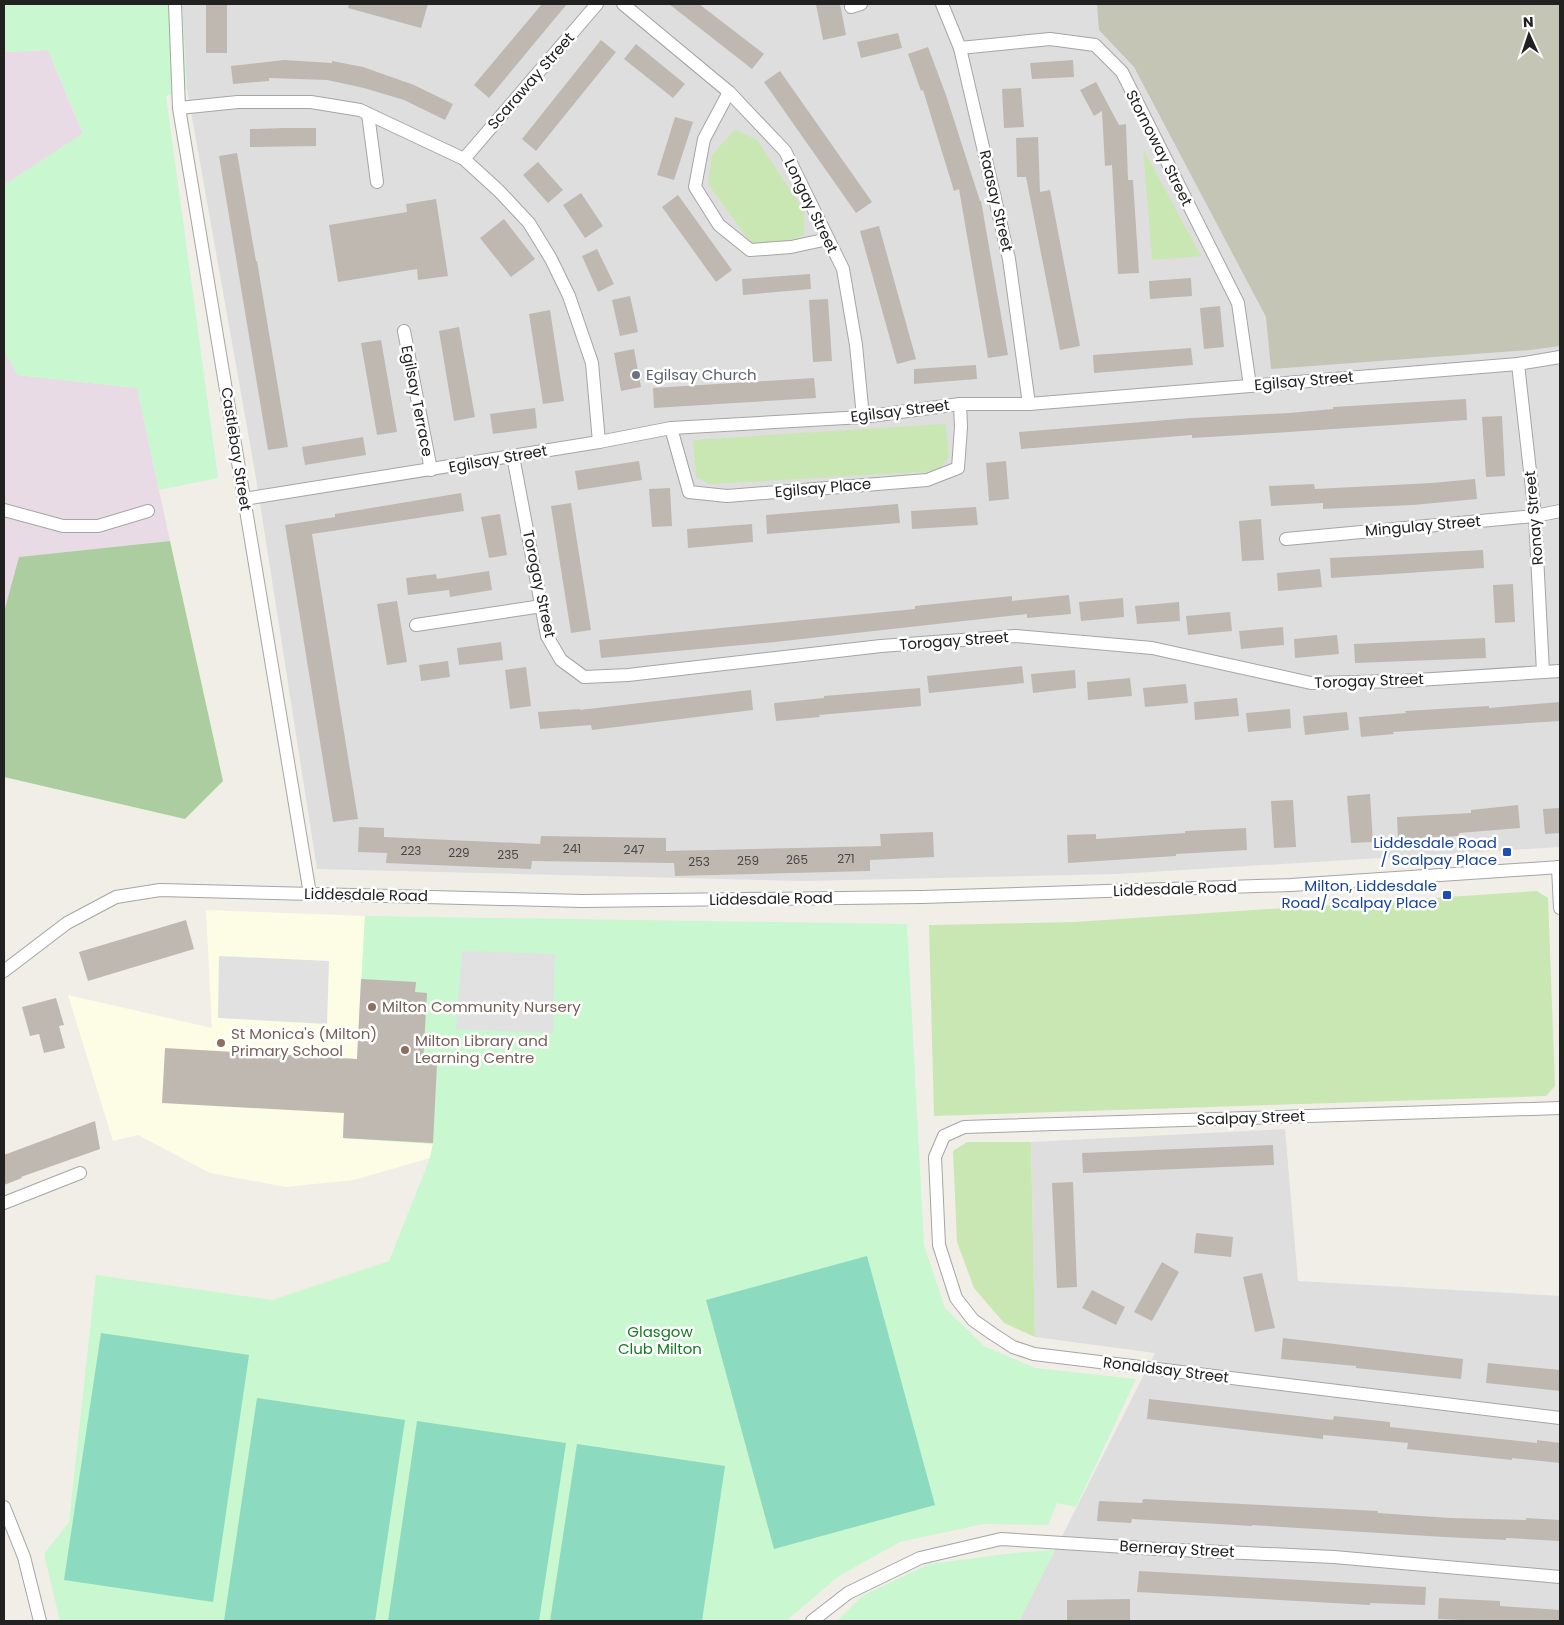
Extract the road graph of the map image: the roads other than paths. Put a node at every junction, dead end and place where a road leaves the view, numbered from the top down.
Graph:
1 (174, 4) edge
2 (597, 4) edge
3 (623, 4) edge
4 (942, 4) edge
5 (960, 48) junction
6 (729, 92) junction
7 (179, 108) junction
8 (368, 114) junction
9 (464, 159) junction
10 (377, 182) dead end
11 (828, 239) junction
12 (404, 331) dead end
13 (1560, 357) edge
14 (1518, 364) junction
15 (1250, 386) junction
16 (960, 404) junction
17 (1029, 404) junction
18 (863, 417) junction
19 (671, 428) junction
20 (599, 442) junction
21 (512, 456) junction
22 (431, 470) junction
23 (244, 499) junction
24 (4, 510) edge
25 (148, 511) dead end
26 (1560, 511) edge
27 (1535, 516) junction
28 (1286, 538) dead end
29 (542, 606) junction
30 (416, 625) dead end
31 (1560, 671) edge
32 (1543, 672) junction
33 (1559, 867) edge
34 (310, 894) junction
35 (1560, 908) edge
36 (4, 972) edge
37 (1560, 1108) edge
38 (944, 1136) joint
39 (80, 1173) dead end
40 (4, 1203) edge
41 (1560, 1418) edge
42 (4, 1509) edge
43 (1560, 1577) edge
44 (40, 1621) edge
45 (812, 1621) edge

1 - 7 street, Castlebay Street
2 - 9 street, Scaraway Street
3 - 6 street, Longay Street
4 - 5 street, Raasay Street
5 - 15 street, Stornoway Street
5 - 17 street, Raasay Street
6 - 11 street, Longay Street
6 - 11 street
7 - 8 street
7 - 23 street, Castlebay Street
8 - 9 street
8 - 10 street
9 - 20 street
11 - 18 street, Longay Street
12 - 22 street, Egilsay Terrace
13 - 14 street, Egilsay Street
14 - 15 street, Egilsay Street
14 - 27 street, Ronay Street
15 - 17 street, Egilsay Street
16 - 17 street, Egilsay Street
16 - 18 street, Egilsay Street
16 - 19 street, Egilsay Place
18 - 19 street, Egilsay Street
19 - 20 street, Egilsay Street
20 - 21 street, Egilsay Street
21 - 22 street, Egilsay Street
21 - 29 street, Torogay Street
22 - 23 street, Egilsay Street
23 - 34 street, Castlebay Street
24 - 25 street
26 - 27 street, Mingulay Street
27 - 28 street, Mingulay Street
27 - 32 street, Ronay Street
29 - 30 street
29 - 32 street, Torogay Street
31 - 32 street, Torogay Street
33 - 34 street, Liddesdale Road
33 - 35 street
34 - 36 street, Liddesdale Road
37 - 38 street, Scalpay Street
38 - 41 street, Ronaldsay Street
39 - 40 street
42 - 44 street
43 - 45 street, Berneray Street

